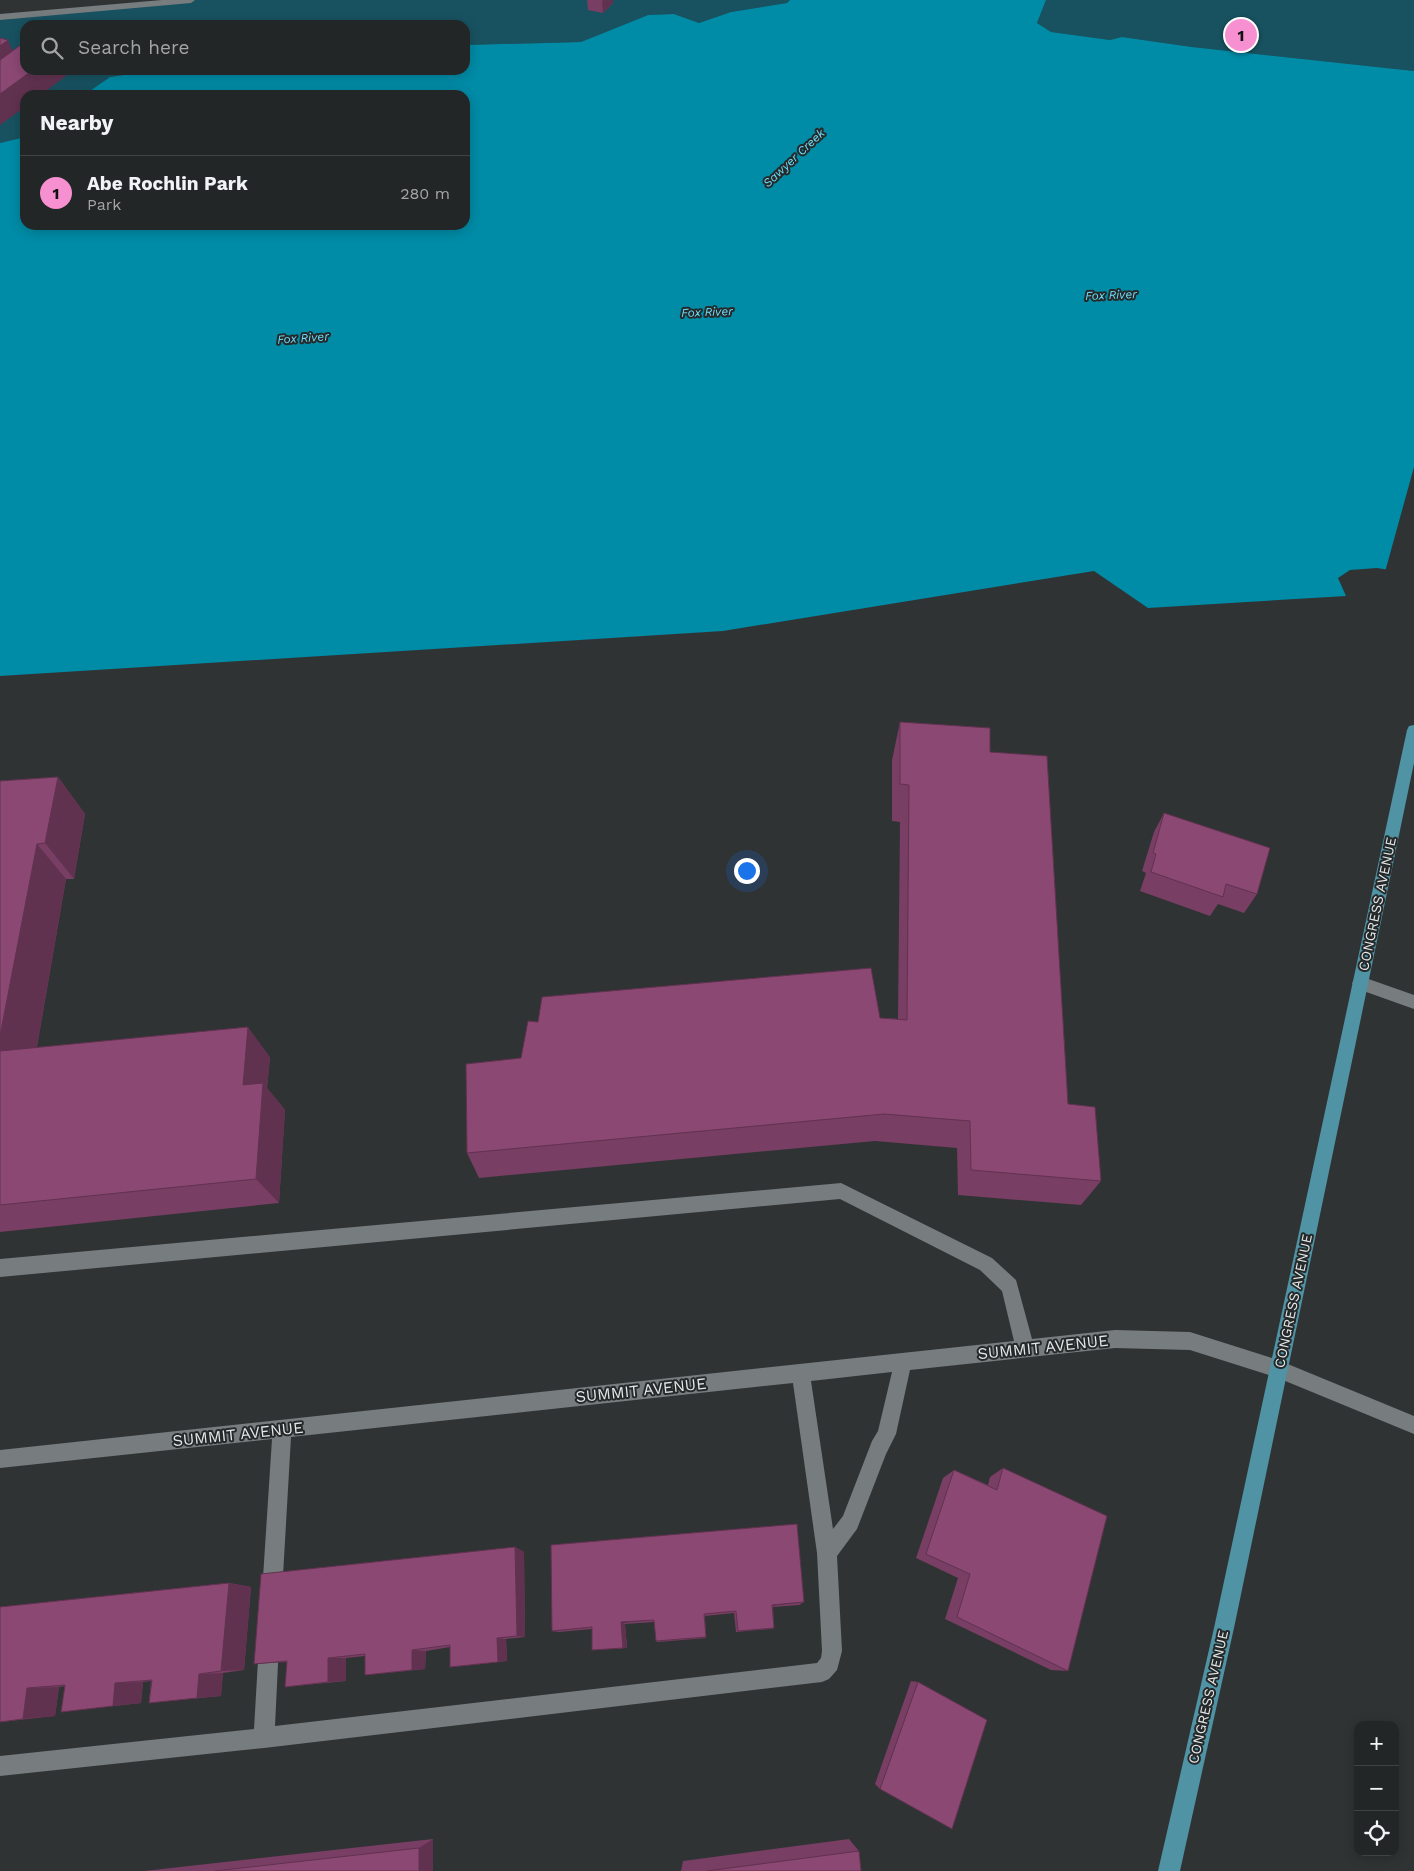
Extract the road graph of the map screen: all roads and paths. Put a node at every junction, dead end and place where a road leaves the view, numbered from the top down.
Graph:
1 (190, 0) edge
2 (0, 17) edge
3 (1414, 730) edge
4 (1360, 983) junction
5 (1414, 1002) edge
6 (0, 1268) edge
7 (1025, 1348) junction
8 (903, 1362) junction
9 (1278, 1369) junction
10 (801, 1373) junction
11 (1414, 1425) edge
12 (282, 1430) junction
13 (0, 1459) edge
14 (827, 1553) junction
15 (271, 1610) edge
16 (270, 1630) edge
17 (264, 1738) junction
18 (0, 1766) edge
19 (1169, 1871) edge

1 - 2 street
3 - 4 main road, CONGRESS AVENUE
4 - 5 street
4 - 9 main road, CONGRESS AVENUE
6 - 7 street
7 - 8 street, SUMMIT AVENUE
7 - 9 street, SUMMIT AVENUE
8 - 10 street, SUMMIT AVENUE
8 - 14 street
9 - 11 street, SUMMIT AVENUE
9 - 19 main road, CONGRESS AVENUE
10 - 12 street, SUMMIT AVENUE
10 - 14 street
12 - 13 street, SUMMIT AVENUE
12 - 15 street
14 - 17 street
16 - 17 street
17 - 18 street

